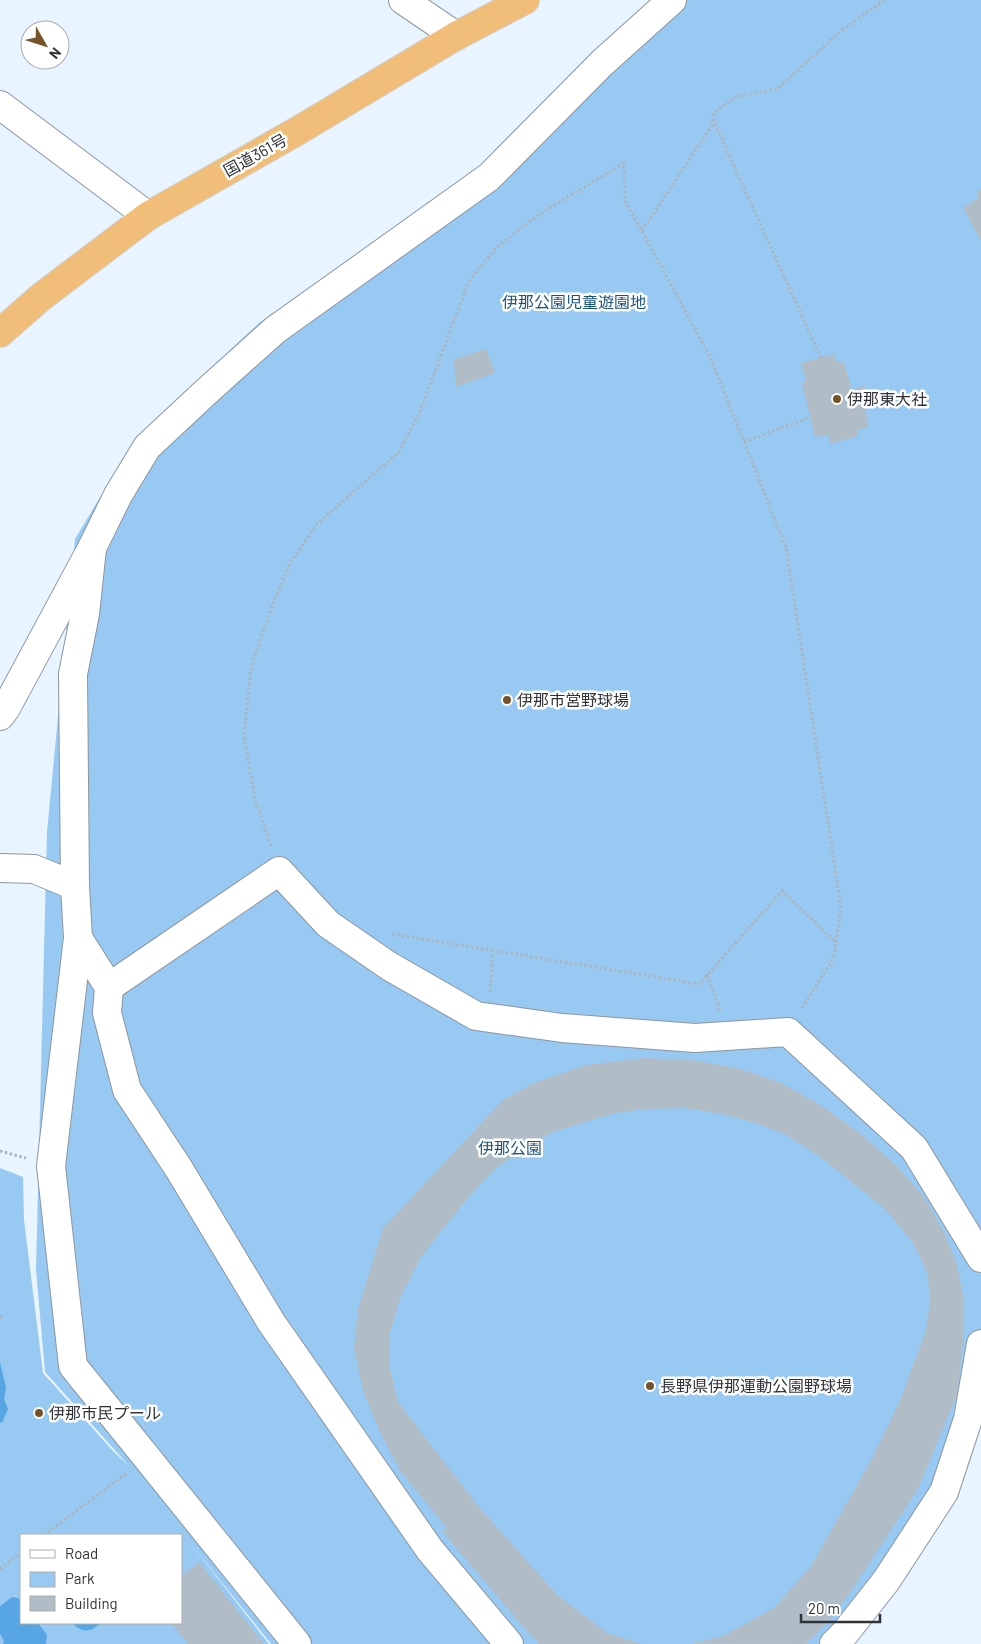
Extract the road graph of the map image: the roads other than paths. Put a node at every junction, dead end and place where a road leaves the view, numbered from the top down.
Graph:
1 (403, 0) edge
2 (525, 0) edge
3 (672, 0) edge
4 (456, 36) junction
5 (0, 105) edge
6 (148, 216) junction
7 (0, 333) edge
8 (92, 548) junction
9 (0, 716) edge
10 (0, 868) edge
11 (75, 886) junction
12 (78, 938) junction
13 (108, 987) junction
14 (981, 1258) edge
15 (981, 1344) edge
16 (844, 1640) edge
17 (297, 1644) edge
18 (509, 1644) edge

1 - 4 street
2 - 4 highway, 国道361号
3 - 8 street
4 - 6 highway, 国道361号
5 - 6 street
6 - 7 highway, 国道361号
8 - 9 street
8 - 11 street
10 - 11 street
11 - 12 street
12 - 13 street
12 - 17 street
13 - 14 street
13 - 18 street
15 - 16 street

